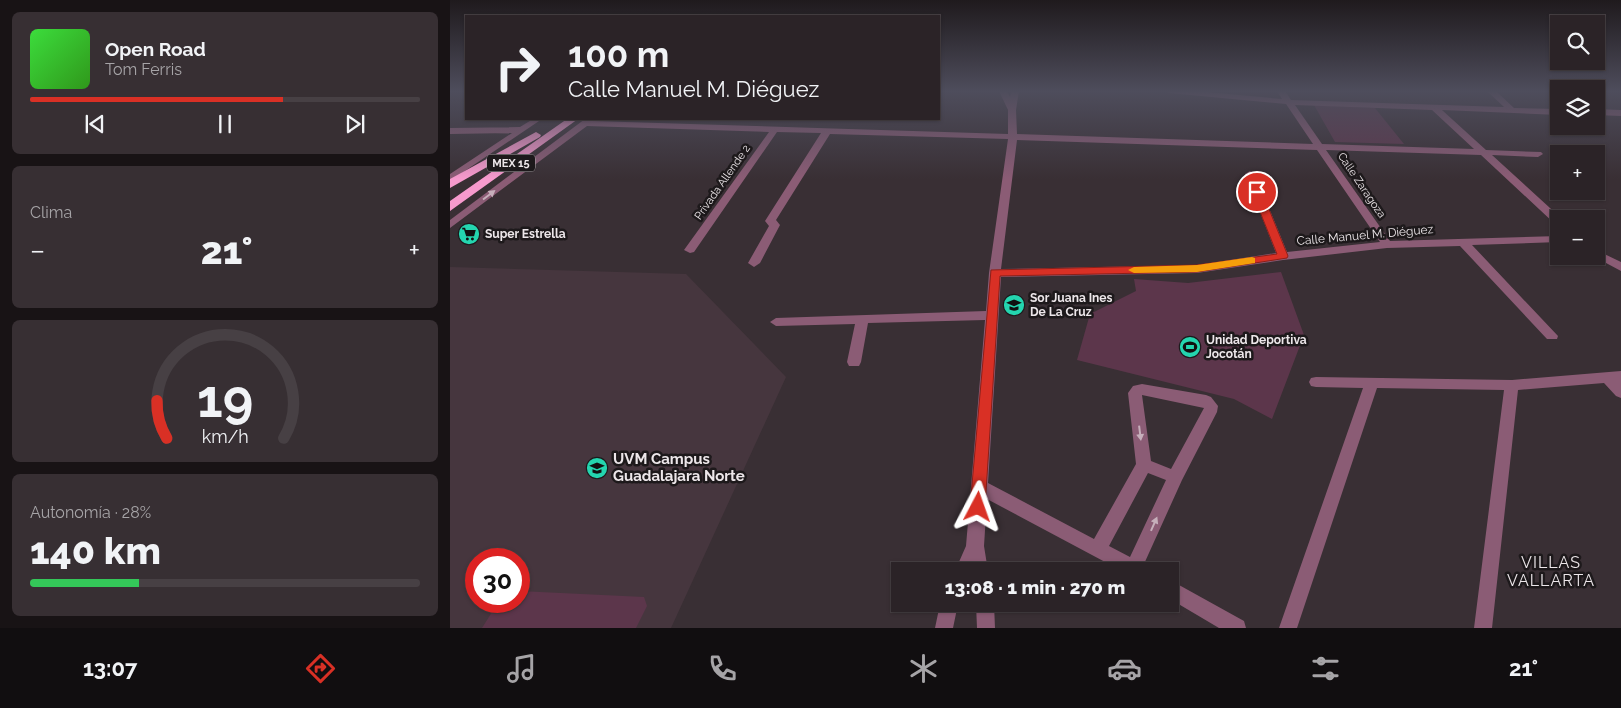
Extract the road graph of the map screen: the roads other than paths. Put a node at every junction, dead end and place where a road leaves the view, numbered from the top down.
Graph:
1 (536, 120) edge
2 (558, 120) edge
3 (571, 120) edge
4 (1012, 120) edge
5 (1302, 120) edge
6 (1448, 120) edge
7 (588, 121) edge
8 (775, 129) junction
9 (521, 130) junction
10 (828, 130) junction
11 (450, 131) edge
12 (537, 134) junction
13 (1013, 139) junction
14 (1322, 148) junction
15 (1484, 153) junction
16 (1538, 154) dead end
17 (1250, 174) dead end
18 (450, 178) edge
19 (450, 184) edge
20 (450, 196) edge
21 (450, 207) edge
22 (1550, 214) edge
23 (450, 225) edge
24 (1550, 238) edge
25 (1463, 242) junction
26 (1387, 245) junction
27 (690, 250) dead end
28 (1283, 256) junction
29 (1605, 258) edge
30 (754, 263) dead end
31 (1621, 267) edge
32 (995, 273) junction
33 (992, 315) junction
34 (862, 319) junction
35 (776, 322) dead end
36 (1552, 336) dead end
37 (854, 362) dead end
38 (1614, 377) edge
39 (1316, 382) dead end
40 (1370, 384) junction
41 (1512, 385) junction
42 (1621, 392) edge
43 (1144, 465) junction
44 (1175, 477) junction
45 (979, 488) junction
46 (975, 546) junction
47 (1098, 549) junction
48 (968, 562) edge
49 (978, 562) edge
50 (1122, 562) edge
51 (1140, 562) edge
52 (1179, 594) edge
53 (947, 612) edge
54 (985, 612) edge
55 (944, 628) edge
56 (986, 628) edge
57 (1237, 628) edge
58 (1288, 628) edge
59 (1483, 628) edge

1 - 9 street
2 - 12 highway, MEX 15
3 - 21 highway, MEX 15
4 - 13 street
5 - 14 street, Calle Zaragoza
6 - 15 street
7 - 8 street
23 -> 7 street
8 - 10 street
8 - 27 street, Privada Allende 2
9 - 11 street
9 - 18 street
10 - 13 street
10 - 30 street
12 - 19 highway
12 - 20 highway, MEX 15
13 - 14 street
13 - 32 street
14 - 15 street
14 - 26 street, Calle Zaragoza
15 - 16 street
15 - 22 street
17 - 28 street
24 - 25 street, Calle Manuel M. Diéguez
25 - 26 street, Calle Manuel M. Diéguez
25 - 36 street
26 - 28 street, Calle Manuel M. Diéguez
28 - 32 street, Calle Manuel M. Diéguez
29 - 31 street
32 - 33 street
33 - 34 street
33 - 45 street
34 - 35 street
34 - 37 street
38 - 41 street
38 - 42 street
39 - 40 street
40 - 41 street
40 - 58 street
41 - 59 street
43 - 44 street
44 -> 43 street
43 - 47 street
51 -> 44 street
45 - 46 street
45 - 47 street
46 - 48 street
46 - 49 street
47 - 50 street
52 - 57 street
53 - 55 street
54 - 56 street

